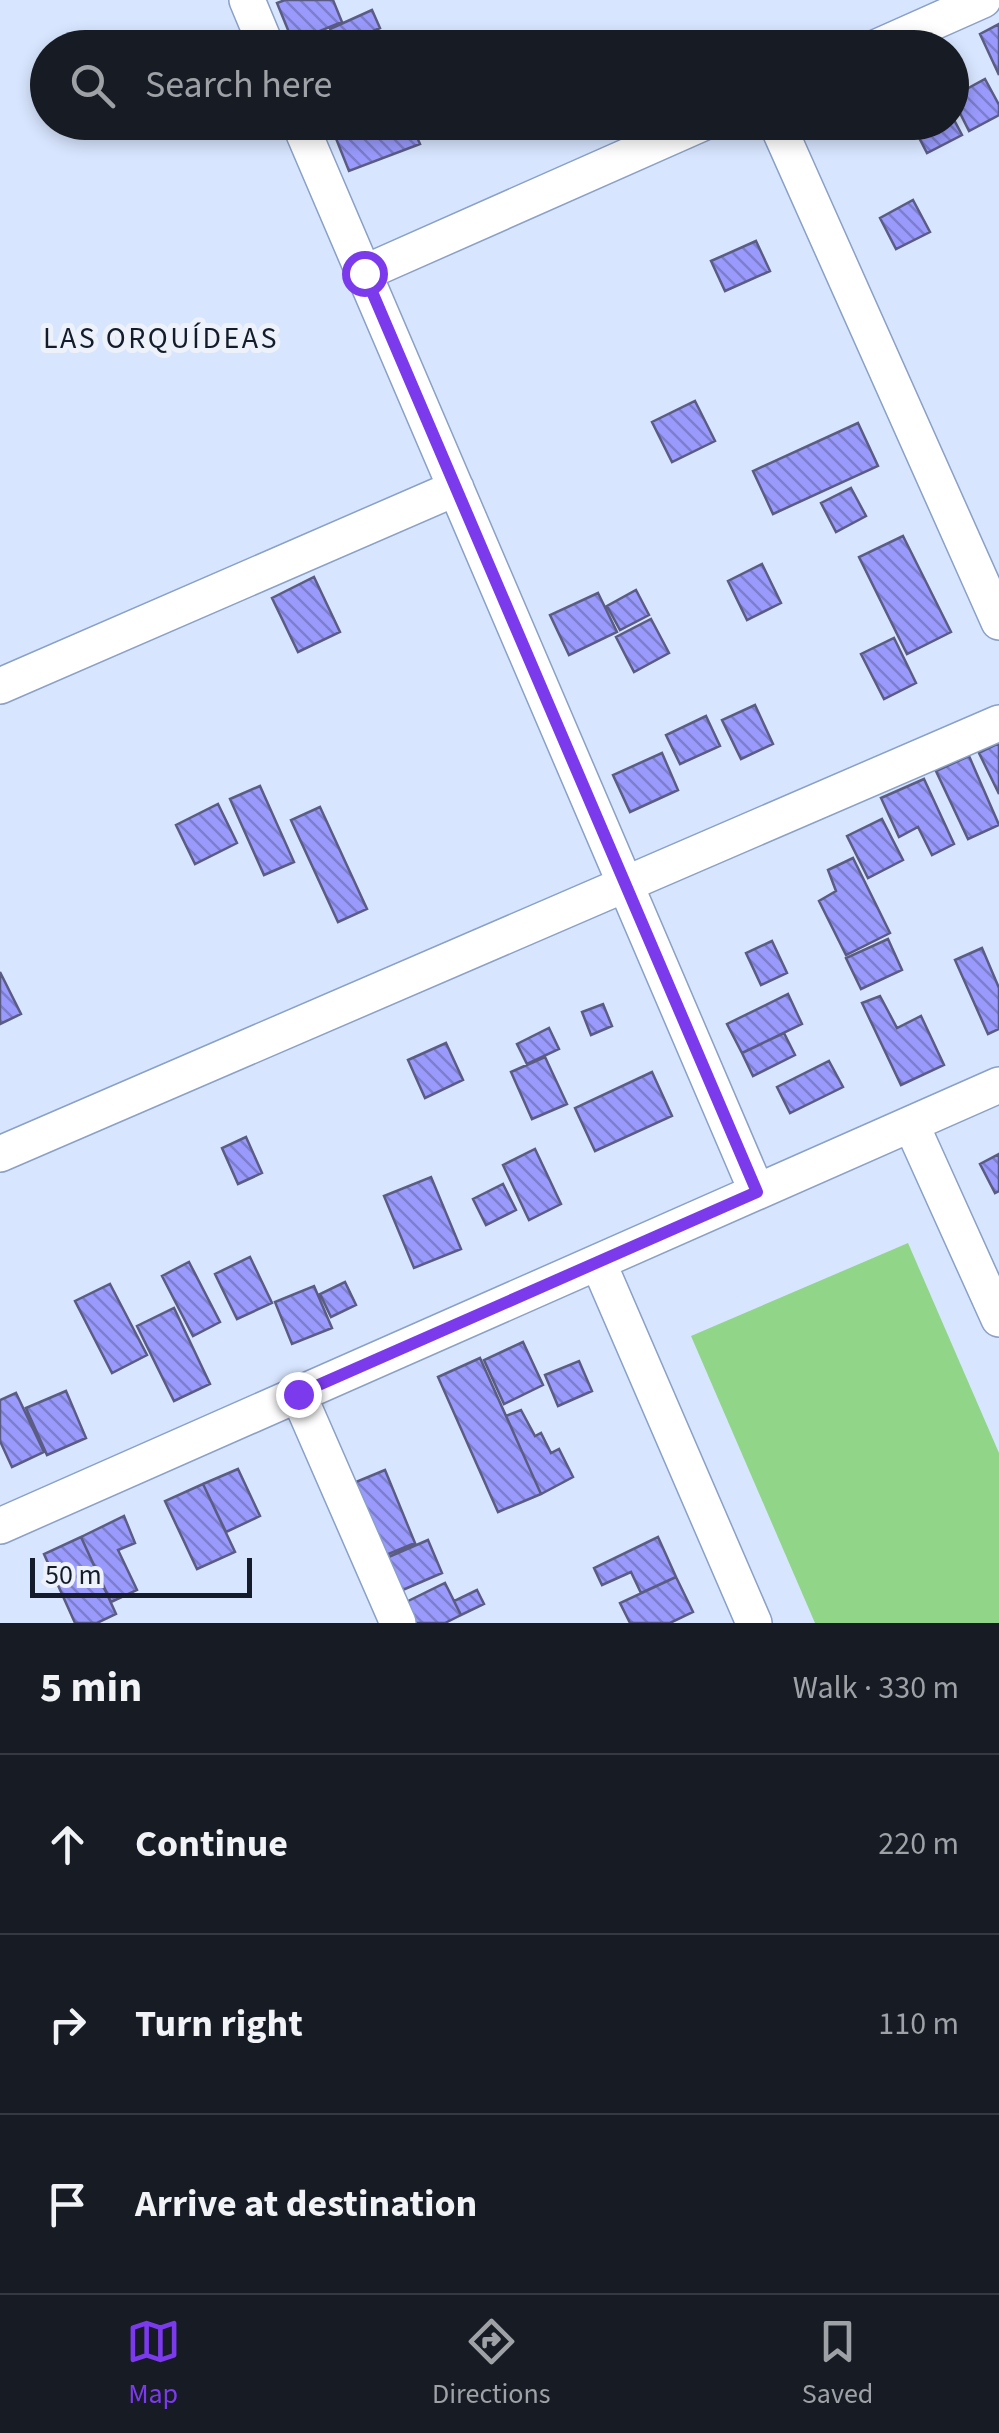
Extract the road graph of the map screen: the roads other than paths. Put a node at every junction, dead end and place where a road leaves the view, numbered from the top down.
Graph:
1 (247, 0) edge
2 (983, 0) edge
3 (260, 30) edge
4 (916, 30) edge
5 (308, 140) edge
6 (664, 140) edge
7 (784, 140) edge
8 (364, 273) junction
9 (456, 488) junction
10 (999, 622) edge
11 (0, 686) edge
12 (999, 722) edge
13 (625, 884) junction
14 (999, 1084) edge
15 (910, 1124) junction
16 (0, 1154) edge
17 (757, 1192) junction
18 (598, 1262) junction
19 (999, 1319) edge
20 (298, 1394) junction
21 (0, 1526) edge
22 (398, 1623) edge
23 (754, 1623) edge

1 - 3 street
2 - 4 street
5 - 8 street
6 - 8 street
7 - 10 street
8 - 9 street
9 - 11 street
9 - 13 street
12 - 13 street
13 - 16 street
13 - 17 street
14 - 15 street
15 - 17 street
15 - 19 street
17 - 18 street
18 - 20 street
18 - 23 street
20 - 21 street
20 - 22 street

